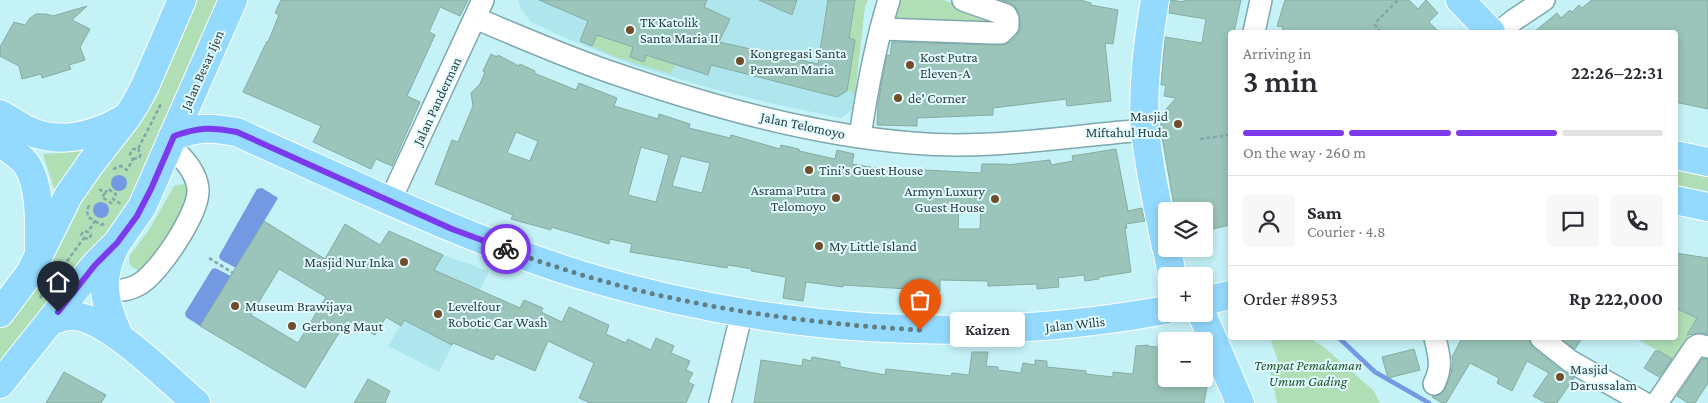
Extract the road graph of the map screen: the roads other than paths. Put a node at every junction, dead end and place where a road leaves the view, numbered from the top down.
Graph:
1 (182, 0) edge
2 (233, 0) edge
3 (889, 0) edge
4 (962, 0) edge
5 (1155, 0) edge
6 (1261, 0) edge
7 (1460, 0) edge
8 (1544, 0) edge
9 (479, 9) edge
10 (881, 28) junction
11 (1254, 30) edge
12 (1489, 30) edge
13 (1502, 30) edge
14 (194, 86) junction
15 (0, 114) edge
16 (1146, 130) junction
17 (237, 132) junction
18 (151, 135) junction
19 (860, 136) junction
20 (0, 142) edge
21 (1678, 156) edge
22 (1708, 162) edge
23 (390, 201) junction
24 (1678, 201) edge
25 (1708, 207) edge
26 (1158, 210) edge
27 (117, 243) junction
28 (39, 255) junction
29 (105, 290) junction
30 (1228, 295) edge
31 (1213, 299) edge
32 (1158, 311) edge
33 (742, 312) junction
34 (0, 313) edge
35 (43, 313) junction
36 (1205, 322) edge
37 (119, 336) junction
38 (1435, 340) edge
39 (1544, 340) edge
40 (1708, 347) edge
41 (0, 384) edge
42 (1434, 384) dead end
43 (1642, 402) edge
44 (196, 403) edge
45 (720, 403) edge
46 (1240, 403) edge

1 - 18 main road, Jalan Besar Ijen
2 - 14 main road, Jalan Besar Ijen
3 - 10 street
4 - 10 street
5 - 16 main road
6 - 11 street
7 - 12 main road
8 - 13 street
9 - 19 street, Jalan Telomoyo
9 - 23 street, Jalan Panderman
10 - 19 street
14 - 17 main road, Jalan Wilis
14 - 18 main road, Jalan Besar Ijen
15 - 18 main road, Jalan Wilis
16 - 19 street, Jalan Telomoyo
16 - 26 main road
17 - 18 main road, Jalan Wilis
17 - 23 main road, Jalan Wilis
18 - 27 main road, Jalan Besar Ijen
18 - 28 main road, Jalan Besar Ijen
18 - 29 street
20 - 28 main road
21 - 22 main road
23 - 33 main road, Jalan Wilis
24 - 25 main road
27 - 29 main road
27 - 35 main road, Jalan Besar Ijen
28 - 34 main road, Jalan Besar Ijen
29 - 37 main road
30 - 31 main road
32 - 33 main road, Jalan Wilis
33 - 45 street
35 - 37 main road
35 - 41 main road, Jalan Besar Ijen
36 - 46 main road
37 - 44 main road
38 - 42 street
39 - 43 street
40 - 43 street

